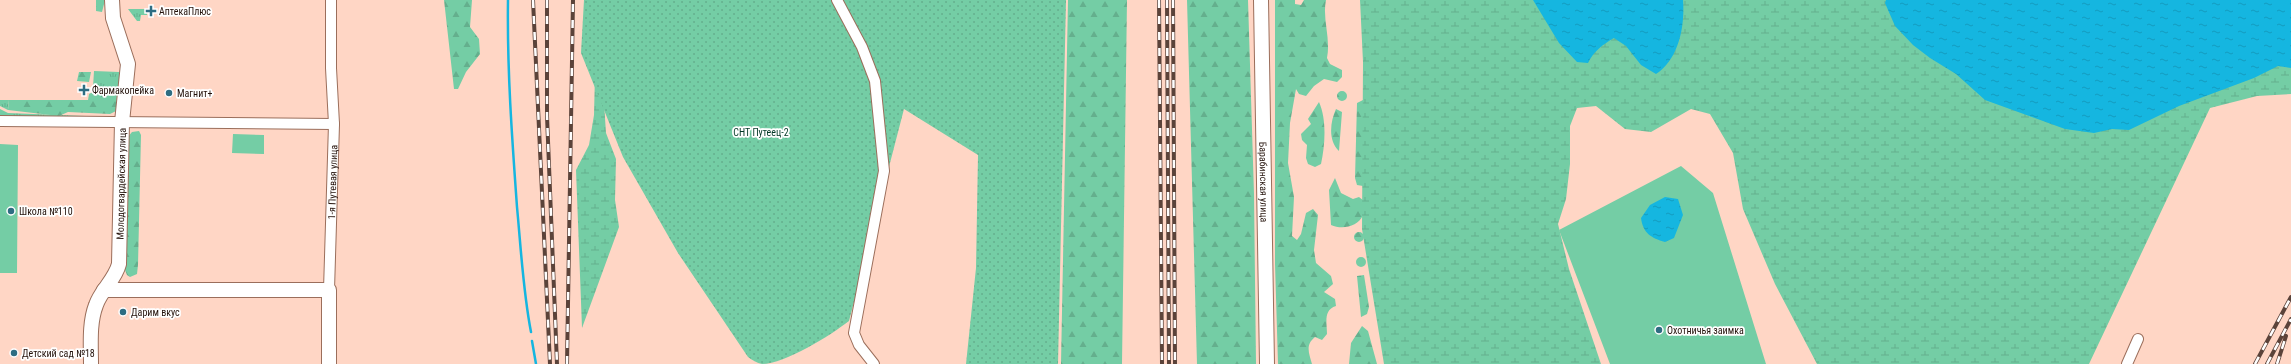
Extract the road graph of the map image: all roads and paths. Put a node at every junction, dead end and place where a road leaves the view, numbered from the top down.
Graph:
1 (112, 0) edge
2 (331, 0) edge
3 (837, 0) edge
4 (1262, 0) edge
5 (0, 121) edge
6 (122, 122) junction
7 (334, 124) junction
8 (104, 290) junction
9 (329, 290) junction
10 (2138, 339) dead end
11 (91, 364) edge
12 (329, 364) edge
13 (874, 364) edge
14 (1267, 364) edge
15 (2127, 364) edge

1 - 6 street, Молодогвардейская улица
2 - 7 street, 1-я Путевая улица
3 - 13 street
4 - 14 street, Барабинская улица
5 - 6 street
6 - 7 street
6 - 8 street, Молодогвардейская улица
7 - 9 street, 1-я Путевая улица
8 - 9 street
8 - 11 street, Молодогвардейская улица
9 - 12 street, 1-я Путевая улица
10 - 15 street

